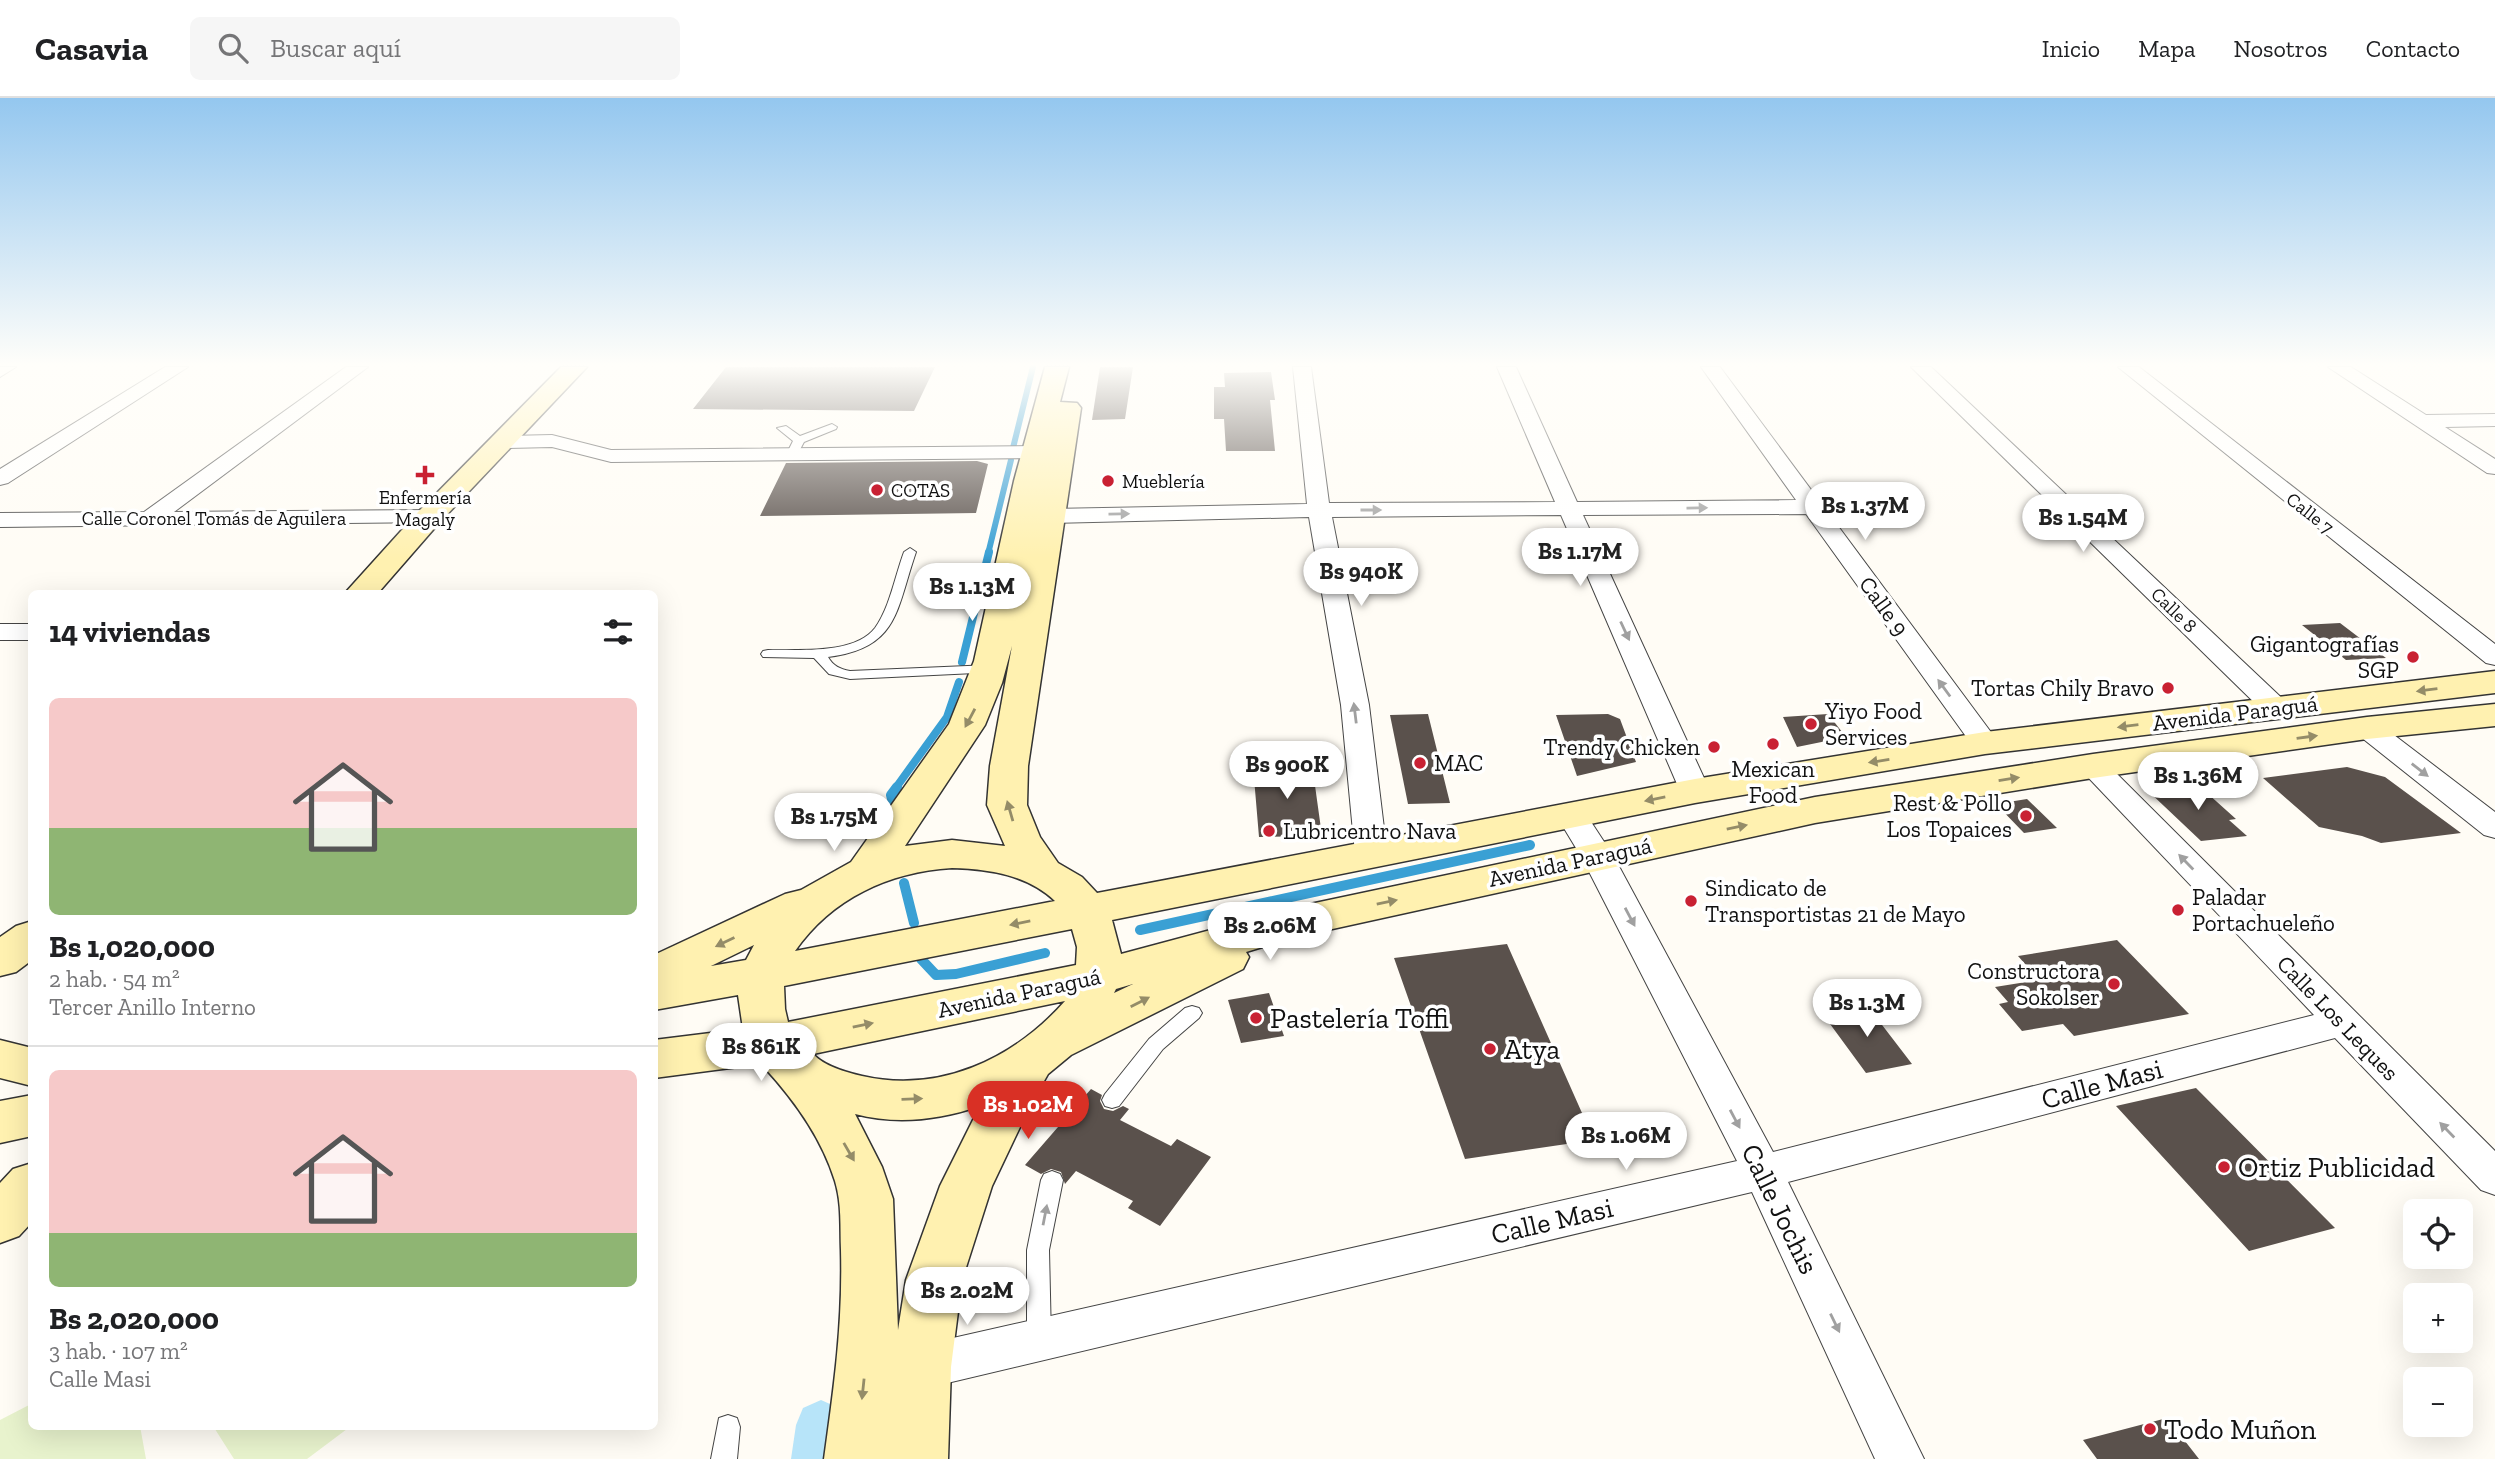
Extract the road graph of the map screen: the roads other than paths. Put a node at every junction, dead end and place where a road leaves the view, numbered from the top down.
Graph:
1 (77, 431) edge
2 (272, 431) edge
3 (516, 431) edge
4 (784, 431) edge
5 (826, 431) edge
6 (1040, 431) edge
7 (1057, 431) edge
8 (1066, 431) edge
9 (1310, 431) edge
10 (1533, 431) edge
11 (1756, 431) edge
12 (1985, 431) edge
13 (2207, 431) edge
14 (2436, 431) edge
15 (505, 442) junction
16 (795, 448) junction
17 (1034, 452) junction
18 (2495, 468) edge
19 (0, 478) edge
20 (1812, 507) junction
21 (1568, 509) junction
22 (1320, 510) junction
23 (1051, 516) junction
24 (429, 517) junction
25 (151, 518) junction
26 (0, 520) edge
27 (910, 552) dead end
28 (1039, 580) junction
29 (364, 590) edge
30 (0, 632) edge
31 (28, 632) edge
32 (818, 652) junction
33 (768, 654) dead end
34 (2495, 657) edge
35 (991, 669) junction
36 (2495, 682) edge
37 (2276, 708) junction
38 (2495, 715) edge
39 (2367, 728) junction
40 (1985, 743) junction
41 (2093, 766) junction
42 (1695, 791) junction
43 (1571, 815) junction
44 (2495, 828) edge
45 (1371, 853) junction
46 (1598, 857) junction
47 (1042, 871) junction
48 (848, 881) junction
49 (1087, 909) junction
50 (1296, 922) junction
51 (28, 940) edge
52 (0, 960) edge
53 (658, 972) edge
54 (762, 974) junction
55 (1098, 977) junction
56 (658, 992) edge
57 (1192, 1013) dead end
58 (2342, 1022) junction
59 (708, 1053) junction
60 (1043, 1053) junction
61 (0, 1059) edge
62 (658, 1059) edge
63 (28, 1066) edge
64 (796, 1071) junction
65 (1112, 1100) dead end
66 (28, 1116) edge
67 (0, 1122) edge
68 (1763, 1172) junction
69 (2495, 1178) edge
70 (1052, 1180) dead end
71 (1040, 1339) junction
72 (922, 1367) junction
73 (728, 1427) dead end
74 (724, 1459) edge
75 (855, 1459) edge
76 (917, 1459) edge
77 (1900, 1459) edge

1 - 19 street
2 - 25 street
3 - 15 main road
4 - 16 lane
5 - 16 lane
6 - 17 main road
7 - 17 main road
8 - 23 main road
9 - 22 street
10 - 21 street
11 - 20 street, Calle 9
12 - 37 street, Calle 8
13 - 34 street, Calle 7
14 - 18 street
15 - 16 street
15 - 24 main road
16 - 17 street
17 - 28 main road
17 - 35 main road
21 -> 20 street
40 -> 20 street, Calle 9
22 -> 21 street
21 -> 42 street
23 -> 22 street
45 -> 22 street
23 - 28 main road
24 - 25 street, Calle Coronel Tomás de Aguilera
24 - 29 main road
25 - 26 street, Calle Coronel Tomás de Aguilera
27 - 32 lane
47 -> 28 main road
30 - 31 street
32 - 33 lane
32 - 35 lane
35 -> 48 main road
36 -> 37 main road, Avenida Paraguá
37 -> 40 main road, Avenida Paraguá
38 - 39 main road, Avenida Paraguá
41 -> 39 main road, Avenida Paraguá
39 -> 44 street
40 -> 42 main road, Avenida Paraguá
46 -> 41 main road, Avenida Paraguá
58 -> 41 street, Calle Los Leques
42 -> 43 main road, Avenida Paraguá
43 - 45 main road, Avenida Paraguá
43 - 46 street, Calle Jochis
45 - 49 main road, Avenida Paraguá
50 -> 46 main road, Avenida Paraguá
46 -> 68 street, Calle Jochis
47 - 48 main road
47 - 49 main road
48 -> 53 main road
48 - 54 main road
49 -> 54 main road, Avenida Paraguá
49 - 55 main road
50 - 55 main road, Avenida Paraguá
60 -> 50 main road
51 - 52 main road
54 - 56 main road, Avenida Paraguá
54 - 64 main road
55 - 60 main road
64 -> 55 main road, Avenida Paraguá
57 - 65 lane
58 - 68 street, Calle Masi
69 -> 58 street, Calle Los Leques
59 - 62 main road, Avenida Paraguá
59 - 64 main road
59 - 64 main road, Avenida Paraguá
64 -> 60 main road
60 - 72 main road
61 - 63 main road
64 -> 75 main road
66 - 67 main road
68 - 71 street, Calle Masi
68 -> 77 street, Calle Jochis
71 -> 70 lane
71 - 72 street, Calle Masi
72 - 76 main road
73 - 74 lane

